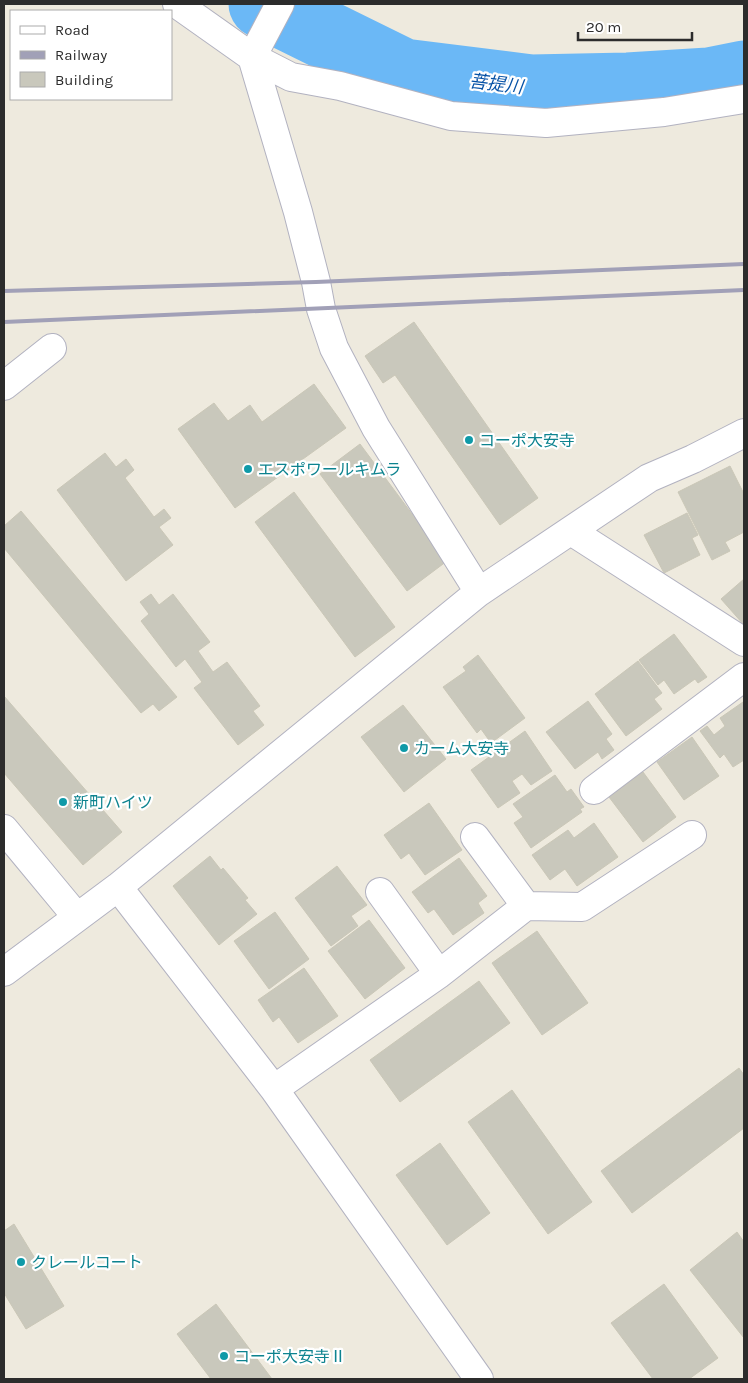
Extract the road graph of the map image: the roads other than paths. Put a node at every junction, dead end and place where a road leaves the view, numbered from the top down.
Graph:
1 (177, 4) edge
2 (280, 4) edge
3 (254, 53) junction
4 (744, 99) edge
5 (52, 348) dead end
6 (4, 386) edge
7 (744, 433) edge
8 (571, 531) junction
9 (479, 592) junction
10 (744, 642) edge
11 (744, 677) edge
12 (594, 790) dead end
13 (4, 829) edge
14 (692, 835) dead end
15 (475, 837) dead end
16 (118, 887) junction
17 (380, 892) dead end
18 (526, 906) junction
19 (76, 917) junction
20 (4, 972) edge
21 (439, 974) junction
22 (274, 1089) junction
23 (479, 1379) edge

1 - 3 street
2 - 3 street
3 - 4 street
3 - 9 street
5 - 6 street
7 - 8 street
8 - 9 street
8 - 10 street
9 - 16 street
11 - 12 street
13 - 19 street
14 - 18 street
15 - 18 street
16 - 19 street
16 - 22 street
17 - 21 street
18 - 21 street
19 - 20 street
21 - 22 street
22 - 23 street

